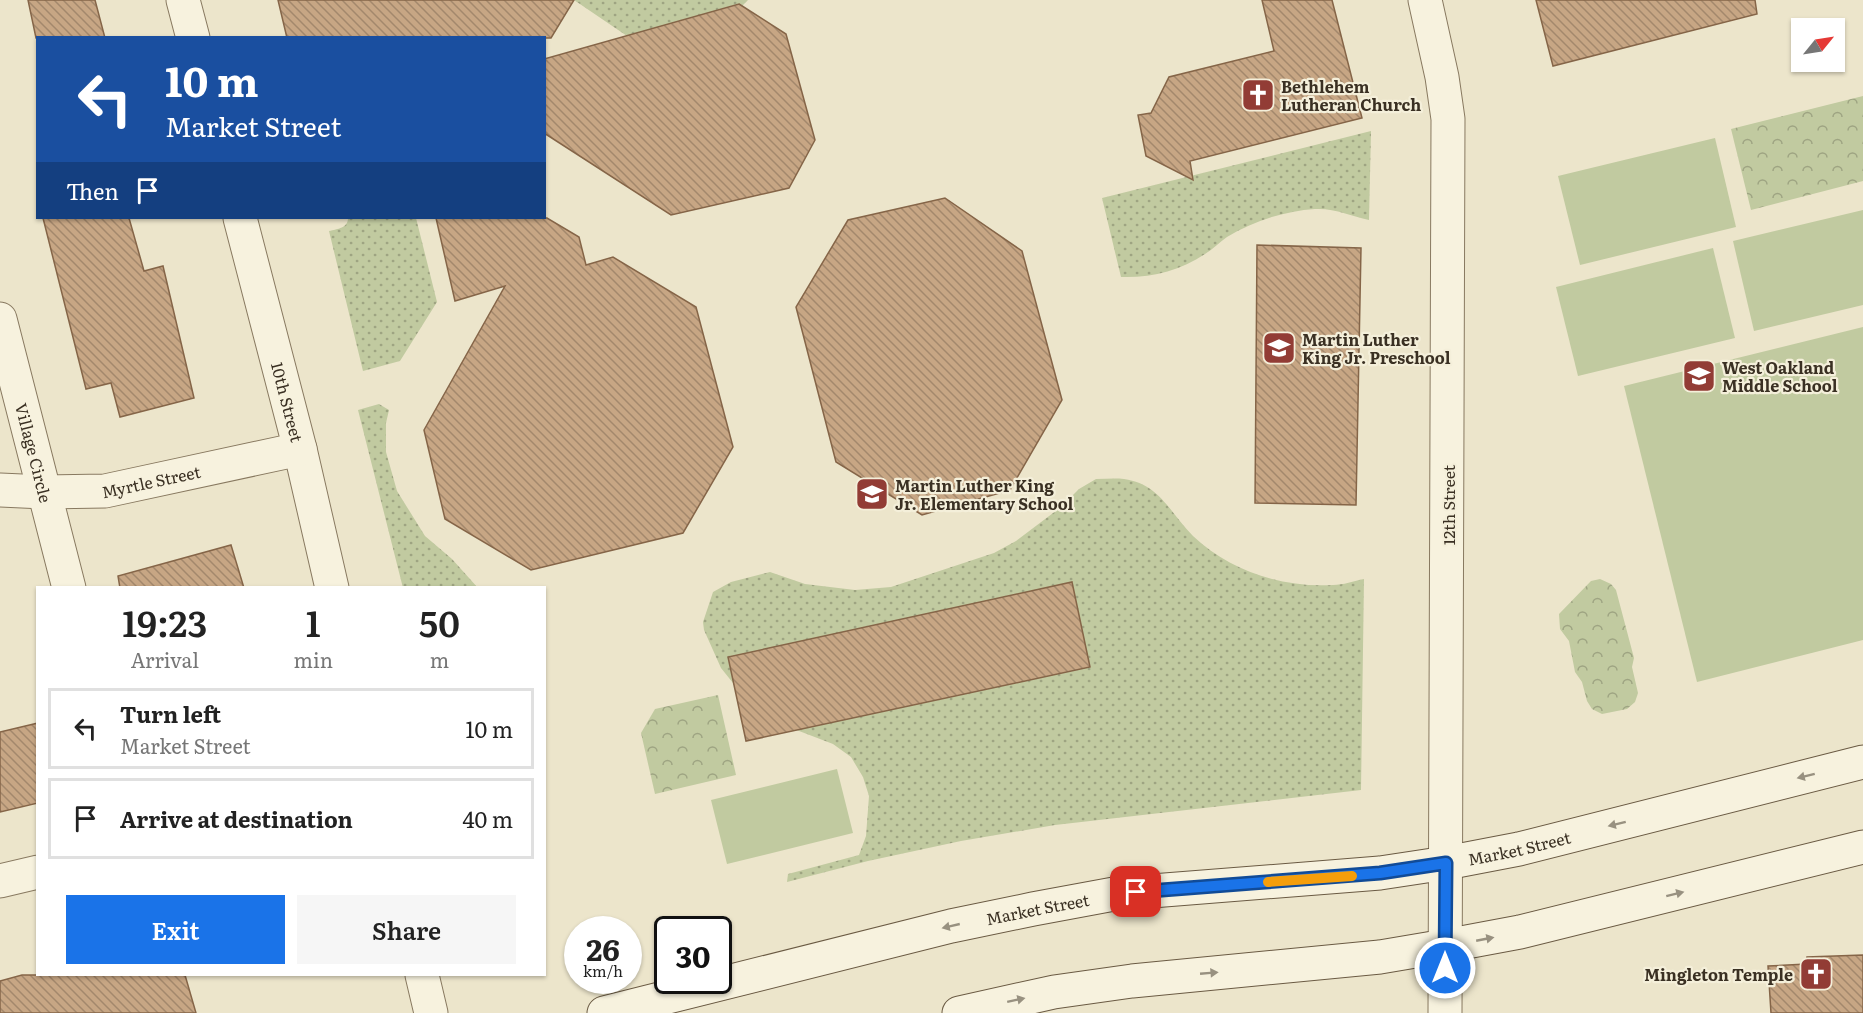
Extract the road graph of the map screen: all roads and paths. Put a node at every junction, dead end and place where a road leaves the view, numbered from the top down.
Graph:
1 (183, 0) edge
2 (1425, 0) edge
3 (192, 36) edge
4 (240, 219) edge
5 (0, 319) edge
6 (300, 449) junction
7 (0, 490) edge
8 (44, 492) junction
9 (68, 586) edge
10 (332, 586) edge
11 (1863, 762) edge
12 (1863, 847) edge
13 (1446, 863) junction
14 (36, 872) edge
15 (0, 881) edge
16 (1445, 946) junction
17 (422, 976) edge
18 (431, 1013) edge
19 (604, 1013) edge
20 (959, 1013) edge
21 (1445, 1013) edge

1 - 3 main road
2 - 13 main road, 12th Street
4 - 6 main road, 10th Street
5 - 8 main road, Village Circle
6 - 8 main road, Myrtle Street
6 - 10 main road, 10th Street
7 - 8 main road, Myrtle Street
8 - 9 main road, Village Circle
11 -> 13 main road, Market Street
16 -> 12 main road
13 - 16 main road, 12th Street
13 -> 19 main road, Market Street
14 - 15 main road
20 -> 16 main road
16 - 21 main road, 12th Street
17 - 18 main road

